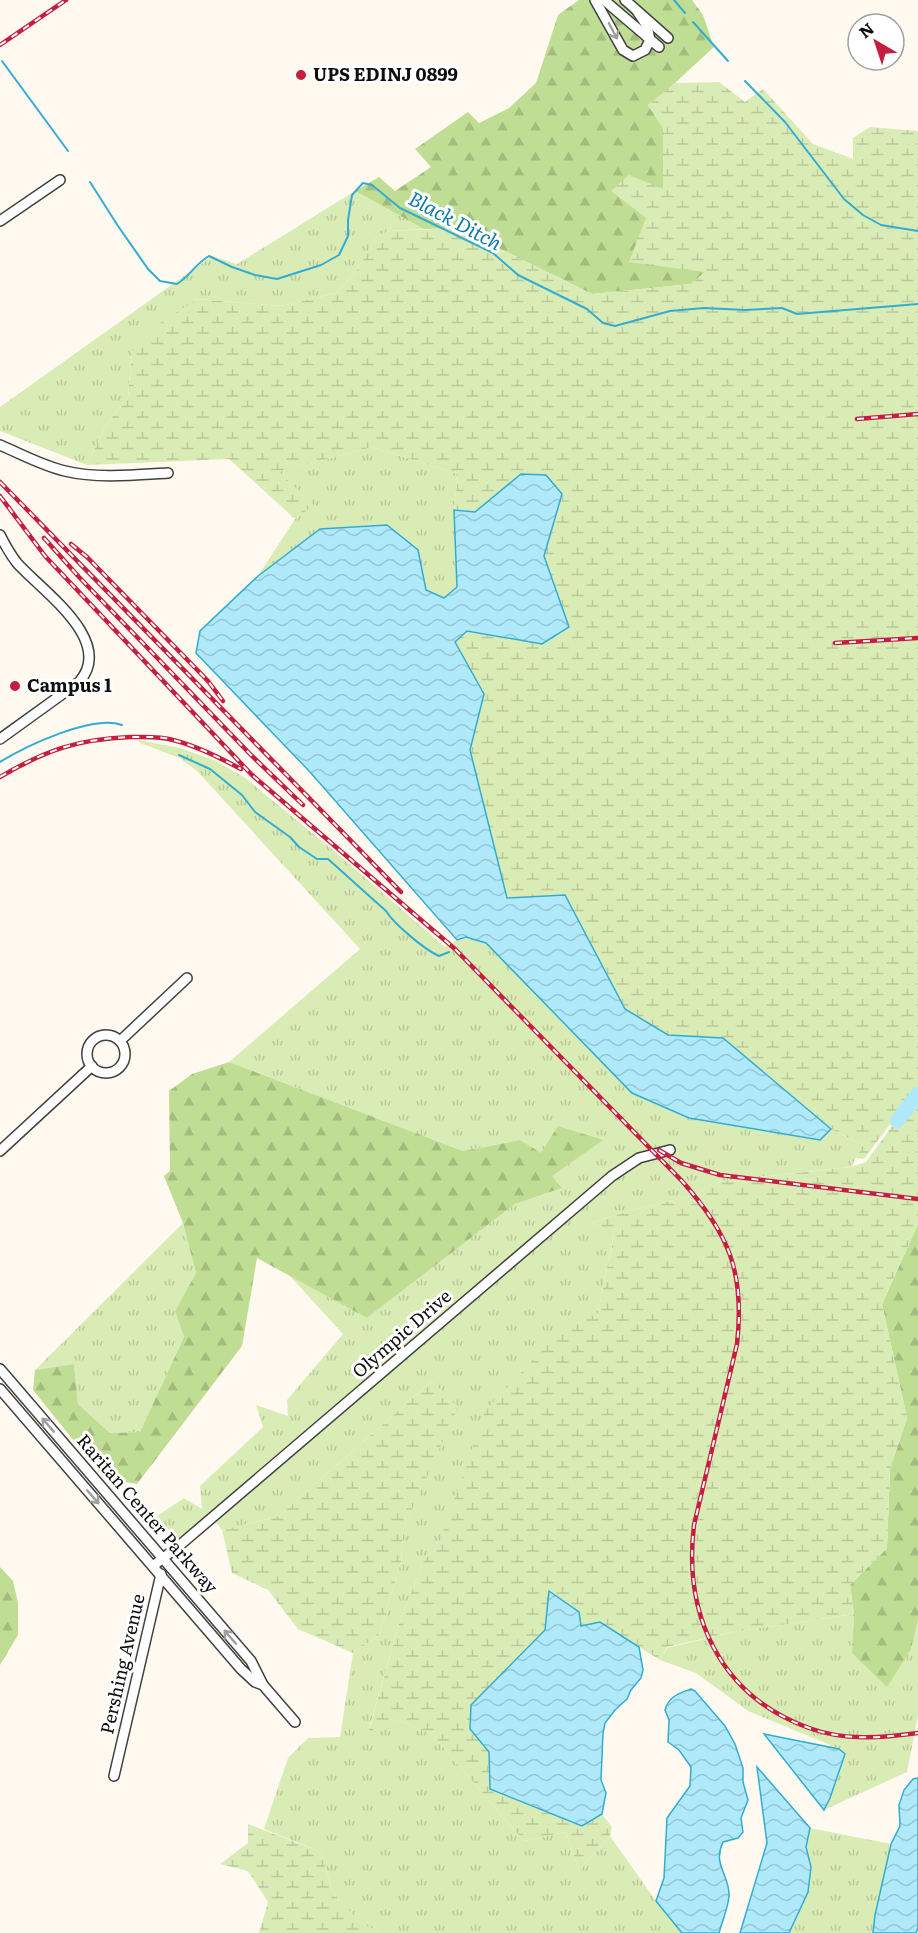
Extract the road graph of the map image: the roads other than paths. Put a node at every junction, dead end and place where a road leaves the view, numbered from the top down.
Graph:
1 (595, 0) edge
2 (604, 0) edge
3 (625, 0) edge
4 (637, 11) junction
5 (668, 38) dead end
6 (651, 40) junction
7 (659, 47) dead end
8 (60, 180) dead end
9 (0, 220) edge
10 (0, 445) edge
11 (168, 473) dead end
12 (0, 535) edge
13 (0, 739) edge
14 (188, 978) dead end
15 (120, 1041) junction
16 (92, 1066) junction
17 (670, 1150) dead end
18 (0, 1151) edge
19 (0, 1369) edge
20 (0, 1389) edge
21 (163, 1559) junction
22 (153, 1566) junction
23 (161, 1576) junction
24 (263, 1685) junction
25 (295, 1722) dead end
26 (114, 1776) dead end

1 -> 6 street
2 - 6 street
3 - 4 street
4 - 5 street
4 - 6 street
6 - 7 street
8 - 9 street
10 - 11 street
12 - 13 street
14 - 15 street
15 - 16 street
15 - 16 street
16 - 18 street
17 - 21 street, Olympic Drive
21 -> 19 street, Raritan Center Parkway
20 -> 22 street, Raritan Center Parkway
21 - 22 street, Olympic Drive
21 - 23 street, Pershing Avenue
24 -> 21 street, Raritan Center Parkway
22 - 23 street, Raritan Center Parkway
23 - 24 street, Raritan Center Parkway
23 - 26 street, Pershing Avenue
24 - 25 street, Raritan Center Parkway

